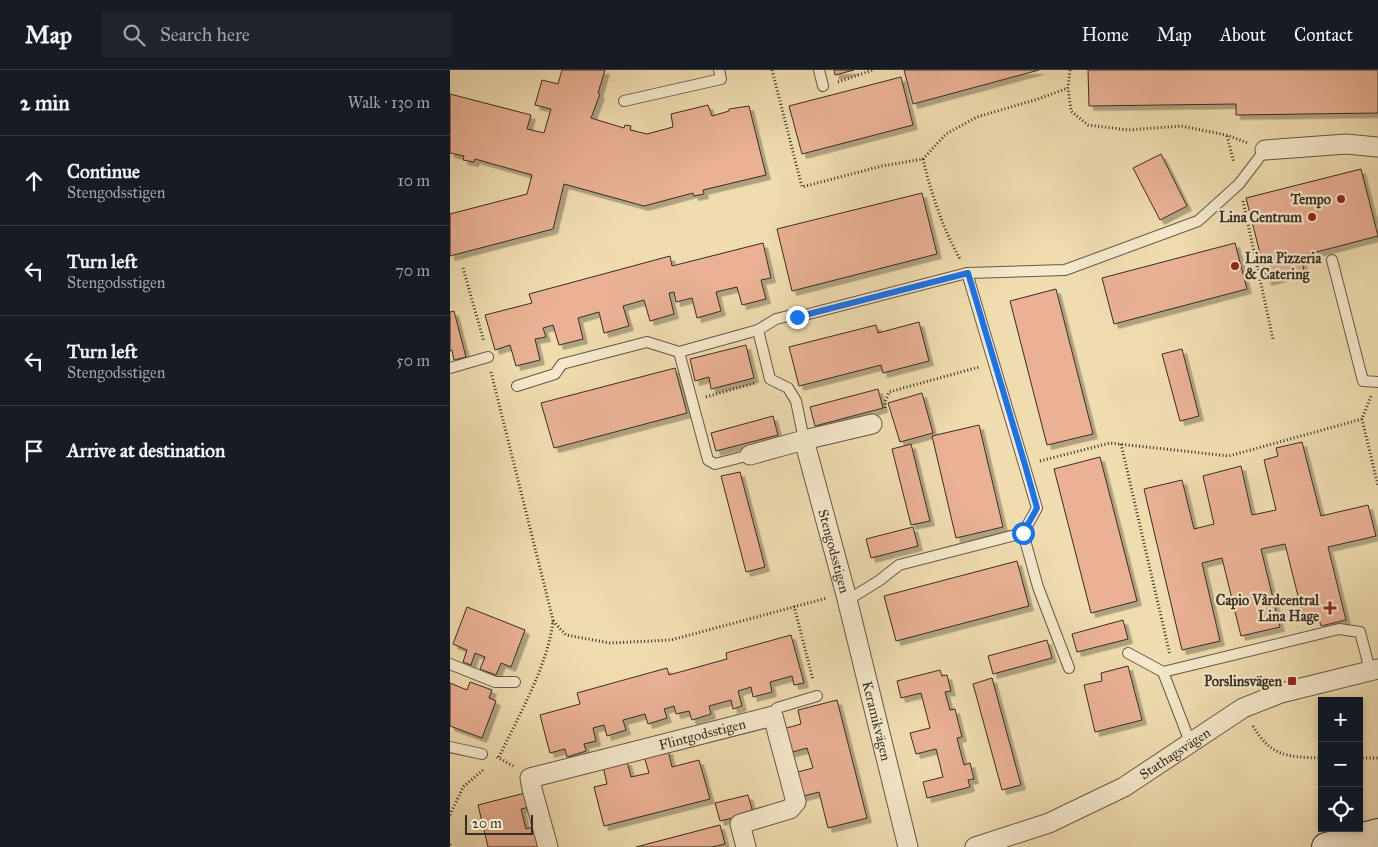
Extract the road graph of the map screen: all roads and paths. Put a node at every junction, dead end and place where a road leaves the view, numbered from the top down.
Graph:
1 (719, 70) edge
2 (772, 70) edge
3 (819, 70) edge
4 (873, 70) edge
5 (1070, 70) edge
6 (823, 86) joint
7 (1068, 88) junction
8 (624, 102) dead end
9 (1226, 135) junction
10 (1378, 147) edge
11 (1265, 150) junction
12 (923, 160) junction
13 (1239, 184) junction
14 (1332, 260) dead end
15 (463, 268) dead end
16 (968, 273) junction
17 (758, 330) junction
18 (1273, 339) dead end
19 (679, 352) junction
20 (488, 357) junction
21 (994, 363) junction
22 (450, 368) edge
23 (770, 379) junction
24 (1377, 382) edge
25 (517, 386) dead end
26 (692, 401) junction
27 (1362, 419) junction
28 (872, 424) joint
29 (804, 440) junction
30 (1121, 444) junction
31 (750, 455) joint
32 (1025, 465) junction
33 (1378, 486) edge
34 (1023, 533) junction
35 (846, 595) junction
36 (794, 606) junction
37 (553, 620) junction
38 (1128, 653) dead end
39 (450, 664) edge
40 (1069, 668) dead end
41 (1173, 668) junction
42 (1374, 670) edge
43 (1163, 672) junction
44 (515, 682) dead end
45 (817, 696) joint
46 (1243, 708) junction
47 (773, 716) junction
48 (1190, 742) junction
49 (450, 747) edge
50 (482, 754) dead end
51 (1318, 758) edge
52 (1363, 758) edge
53 (1378, 758) edge
54 (492, 763) dead end
55 (485, 769) dead end
56 (450, 815) edge
57 (1378, 833) edge
58 (548, 847) edge
59 (746, 847) edge
60 (908, 847) edge
61 (975, 847) edge
62 (1326, 847) edge

1 - 8 lane
2 - 12 path
3 - 6 lane
4 - 6 path
5 - 7 path
7 - 9 path
7 - 12 path
9 - 11 path
9 - 13 path
10 - 11 street
11 - 13 lane
12 - 16 path
13 - 16 lane
13 - 18 path
14 - 24 lane
15 - 20 path
16 - 17 lane
16 - 21 lane
17 - 19 lane
17 - 23 lane
19 - 25 lane
19 - 26 lane
20 - 22 lane
20 - 37 path
21 - 28 path
21 - 32 lane
23 - 26 path
23 - 29 lane, Stengodsstigen
24 - 27 path
26 - 31 lane
27 - 30 path
27 - 33 path
28 - 29 street
29 - 31 street
29 - 35 street, Stengodsstigen
30 - 32 path
30 - 41 path
32 - 34 lane
34 - 35 lane, Stengodsstigen
34 - 40 lane
35 - 36 path
35 - 60 street, Keramikvägen
36 - 37 path
36 - 45 path
37 - 54 path
38 - 43 lane
39 - 44 lane
41 - 42 lane
41 - 43 lane
42 - 46 street, Stathagsvägen
43 - 48 lane
45 - 47 lane
46 - 48 street, Stathagsvägen
46 - 51 path
47 - 58 street, Flintgodsstigen
47 - 59 street
48 - 61 street, Stathagsvägen
49 - 50 lane
52 - 53 path
55 - 56 path
57 - 62 street

